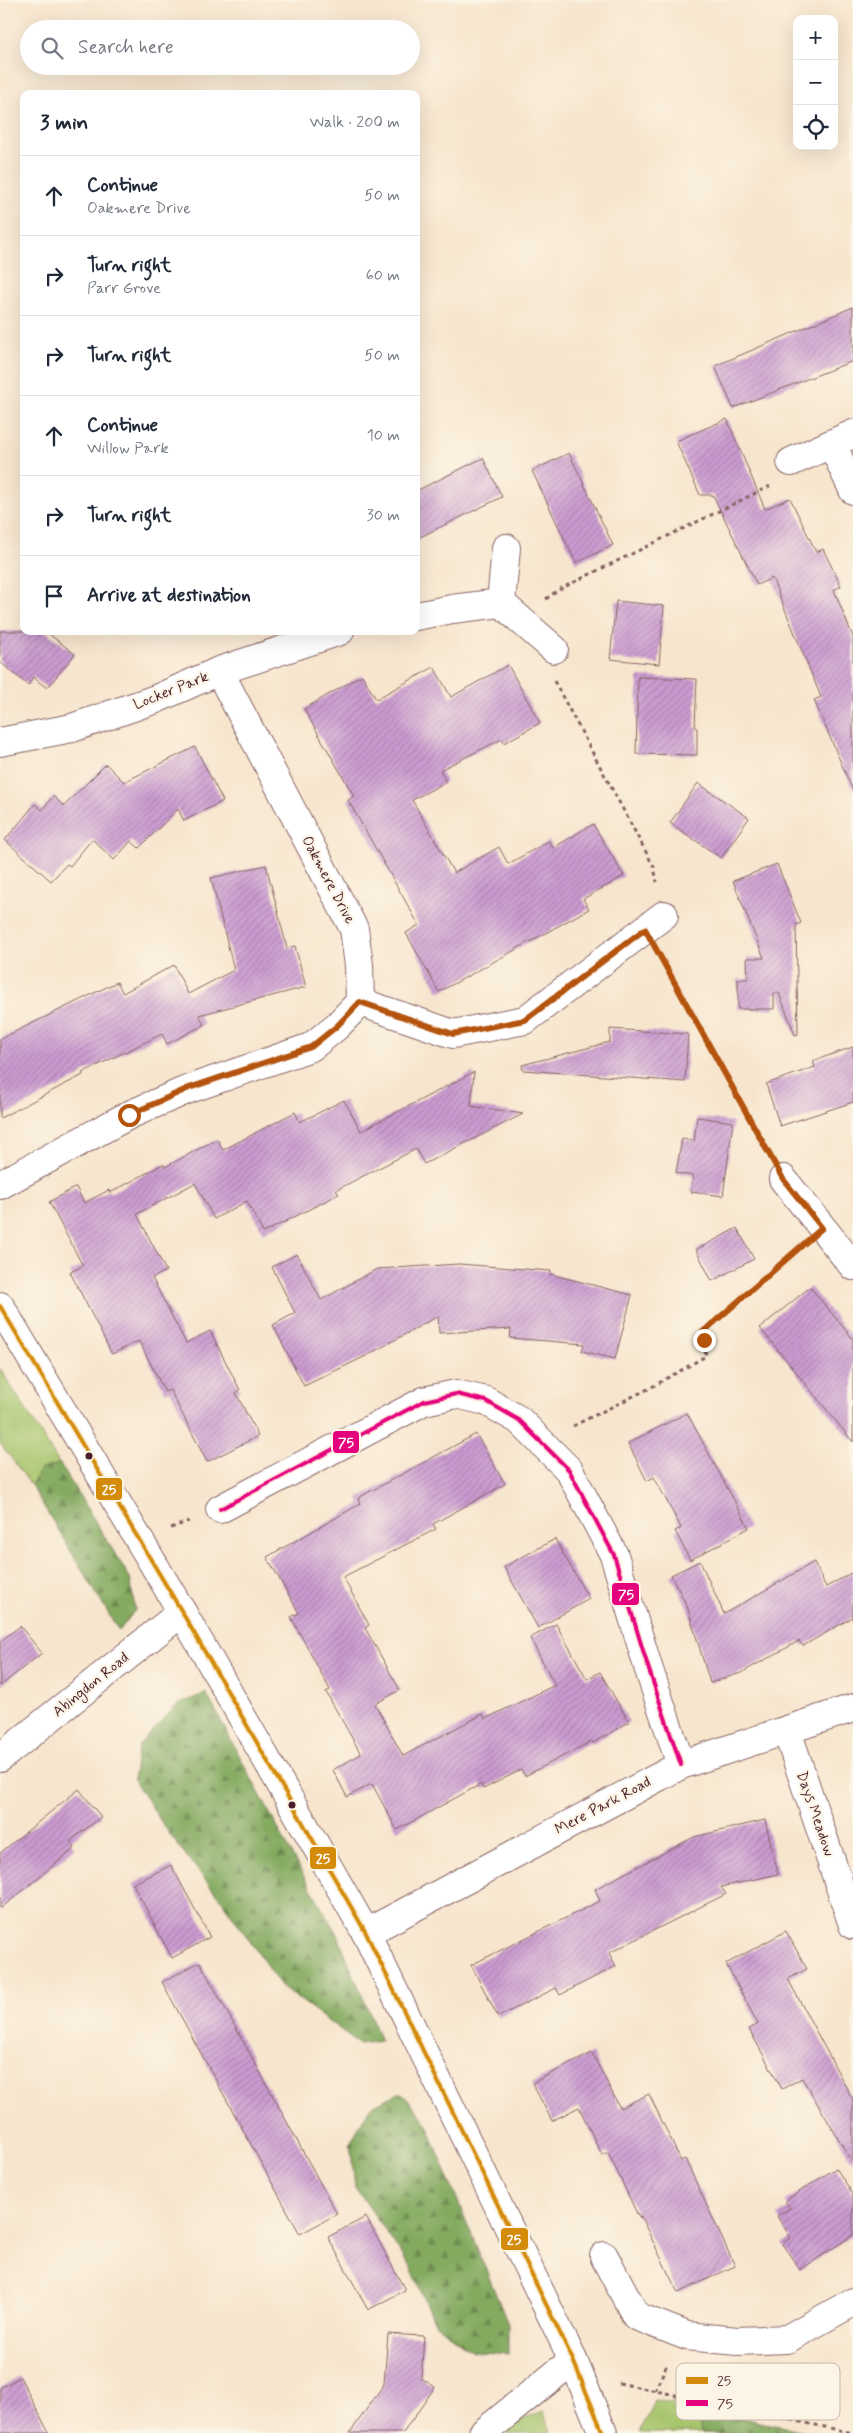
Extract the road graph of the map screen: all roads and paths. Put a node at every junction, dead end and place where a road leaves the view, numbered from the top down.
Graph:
1 (842, 439) edge
2 (791, 462) joint
3 (853, 490) edge
4 (506, 548) dead end
5 (510, 611) junction
6 (420, 615) edge
7 (328, 635) edge
8 (554, 649) joint
9 (218, 671) junction
10 (0, 742) edge
11 (655, 922) junction
12 (360, 1002) junction
13 (783, 1179) joint
14 (0, 1185) edge
15 (822, 1228) junction
16 (853, 1266) edge
17 (0, 1306) edge
18 (541, 1442) junction
19 (220, 1509) joint
20 (138, 1541) junction
21 (182, 1612) junction
22 (853, 1708) edge
23 (787, 1731) junction
24 (0, 1758) edge
25 (682, 1764) junction
26 (853, 1925) edge
27 (366, 1933) junction
28 (604, 2256) dead end
29 (853, 2302) edge
30 (576, 2367) junction
31 (676, 2391) edge
32 (798, 2420) edge
33 (483, 2433) edge
34 (603, 2433) edge
35 (853, 2433) edge

1 - 2 street
1 - 3 street
2 - 5 path
4 - 5 street
5 - 6 street
5 - 8 street
7 - 9 street, Locker Park
8 - 11 path
9 - 10 street, Locker Park
9 - 12 street, Oakmere Drive
11 - 12 street
11 - 13 path
12 - 14 street
13 - 15 street
15 - 16 street
15 - 18 path
17 - 20 street
18 - 19 street
18 - 25 street
19 - 20 path
20 - 21 street
21 - 24 street, Abingdon Road
21 - 27 street
22 - 23 street, Mere Park Road
23 - 25 street, Mere Park Road
23 - 26 street, Days Meadow
25 - 27 street, Mere Park Road
27 - 30 street
28 - 29 street
30 - 31 path
30 - 33 street
30 - 34 street
32 - 35 path

